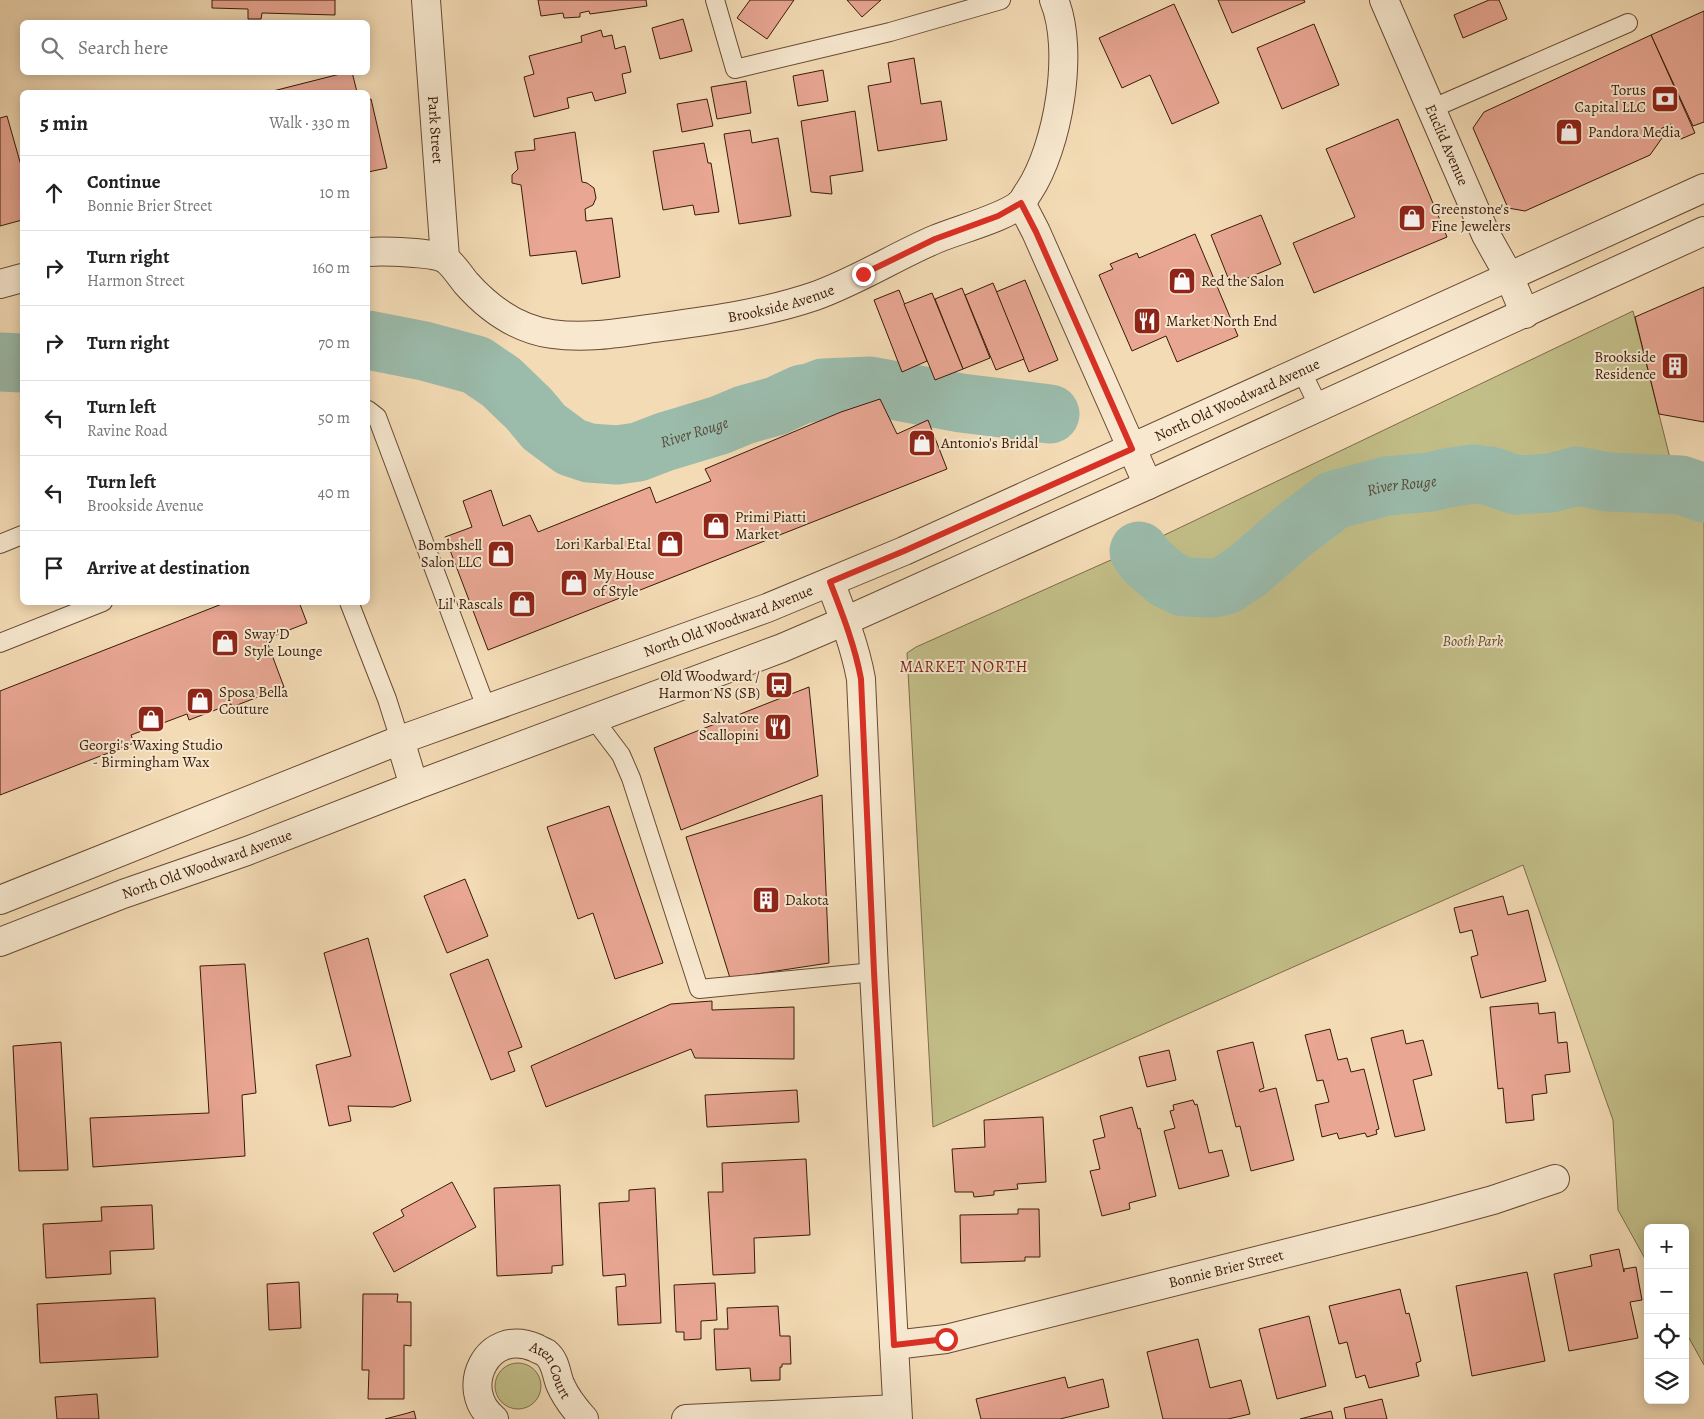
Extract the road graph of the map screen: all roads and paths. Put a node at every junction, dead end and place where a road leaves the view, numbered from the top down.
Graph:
1 (426, 0) edge
2 (715, 0) edge
3 (1001, 0) edge
4 (1054, 0) edge
5 (1384, 0) edge
6 (1628, 22) dead end
7 (1431, 109) junction
8 (1704, 188) edge
9 (1021, 203) junction
10 (1704, 231) edge
11 (370, 252) edge
12 (445, 258) junction
13 (1508, 276) junction
14 (20, 279) edge
15 (0, 284) edge
16 (1525, 314) junction
17 (1301, 370) junction
18 (1319, 407) junction
19 (370, 412) edge
20 (1132, 449) junction
21 (1148, 485) junction
22 (20, 536) edge
23 (0, 544) edge
24 (830, 582) junction
25 (95, 605) edge
26 (350, 605) edge
27 (845, 621) junction
28 (0, 642) edge
29 (488, 710) junction
30 (593, 718) junction
31 (400, 740) junction
32 (414, 786) junction
33 (0, 900) edge
34 (0, 942) edge
35 (874, 972) junction
36 (1555, 1179) dead end
37 (894, 1345) junction
38 (898, 1414) edge
39 (494, 1419) edge
40 (584, 1419) edge
41 (686, 1419) edge

1 - 12 street, Park Street
2 - 3 lane
4 - 9 street, Brookside Avenue
5 - 7 street, Euclid Avenue
6 - 7 lane
7 - 13 street, Euclid Avenue
8 - 13 street, North Old Woodward Avenue
9 - 12 street, Brookside Avenue
9 - 20 street
10 - 16 street, North Old Woodward Avenue
11 - 12 street
13 - 16 street, Euclid Avenue
13 - 17 street, North Old Woodward Avenue
14 - 15 street
16 - 18 street, North Old Woodward Avenue
17 - 18 lane
17 - 20 street, North Old Woodward Avenue
18 - 21 street, North Old Woodward Avenue
19 - 29 lane
20 - 21 street
20 - 24 street, North Old Woodward Avenue
21 - 27 street, North Old Woodward Avenue
22 - 23 lane
24 - 27 street
24 - 29 street, North Old Woodward Avenue
25 - 28 lane
26 - 31 lane
27 - 30 street, North Old Woodward Avenue
27 - 35 street
29 - 31 street, North Old Woodward Avenue
30 - 32 street, North Old Woodward Avenue
30 - 35 lane
31 - 32 street
31 - 33 street, North Old Woodward Avenue
32 - 34 street, North Old Woodward Avenue
35 - 37 street
36 - 37 street, Bonnie Brier Street
37 - 38 street
38 - 41 street
39 - 40 street, Aten Court

